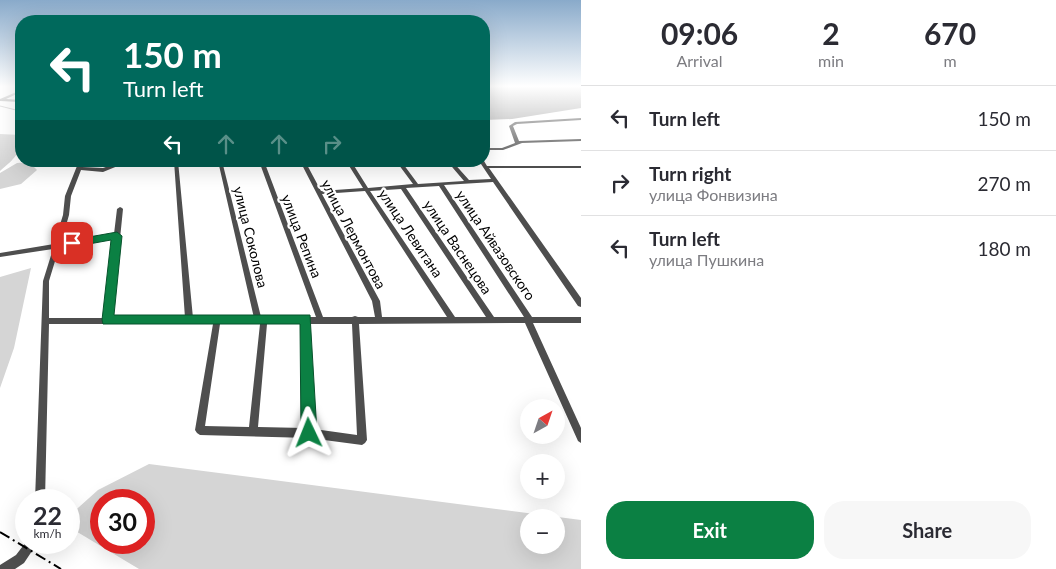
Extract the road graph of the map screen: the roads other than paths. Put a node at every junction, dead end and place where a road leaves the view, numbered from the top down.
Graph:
1 (581, 119) edge
2 (581, 140) edge
3 (516, 142) junction
4 (490, 148) edge
5 (80, 167) edge
6 (90, 167) edge
7 (111, 167) edge
8 (176, 167) edge
9 (222, 167) edge
10 (263, 167) edge
11 (305, 167) edge
12 (352, 167) edge
13 (403, 167) edge
14 (454, 167) edge
15 (486, 167) joint
16 (581, 167) edge
17 (495, 180) junction
18 (468, 182) junction
19 (440, 184) junction
20 (417, 186) junction
21 (403, 187) junction
22 (367, 189) junction
23 (319, 193) junction
24 (120, 209) dead end
25 (117, 236) junction
26 (57, 246) junction
27 (0, 255) edge
28 (581, 304) edge
29 (217, 319) junction
30 (261, 319) junction
31 (306, 319) junction
32 (320, 319) junction
33 (354, 319) junction
34 (379, 319) junction
35 (108, 320) junction
36 (189, 320) junction
37 (453, 320) junction
38 (492, 320) junction
39 (581, 320) edge
40 (45, 321) junction
41 (530, 321) junction
42 (253, 430) junction
43 (309, 433) junction
44 (581, 438) edge
45 (40, 489) edge
46 (24, 554) edge
47 (4, 569) edge

1 - 3 street
2 - 3 street
3 - 4 street
5 - 26 street
6 - 7 street
8 - 36 street
9 - 30 street, улица Соколова
10 - 32 street, улица Репина
11 - 23 street, улица Лермонтова
12 - 22 street, улица Левитана
13 - 20 street
14 - 18 street
15 - 16 street
15 - 17 street
17 - 18 street
17 - 28 street
18 - 19 street
19 - 20 street
19 - 41 street, улица Айвазовского
20 - 21 street
21 - 22 street
21 - 38 street, улица Васнецова
22 - 23 street
22 - 37 street, улица Левитана
23 - 34 street, улица Лермонтова
24 - 25 street
25 - 26 street
25 - 35 street
26 - 27 street
26 - 40 street
29 - 30 street
29 - 36 street
29 - 42 street
30 - 31 street
30 - 42 street, улица Соколова
31 - 32 street
31 - 43 street
32 - 33 street
33 - 34 street
33 - 43 street
34 - 37 street
35 - 36 street
35 - 40 street
37 - 38 street
38 - 41 street
39 - 41 street
40 - 45 street
41 - 44 street, улица Айвазовского
42 - 43 street
46 - 47 street

